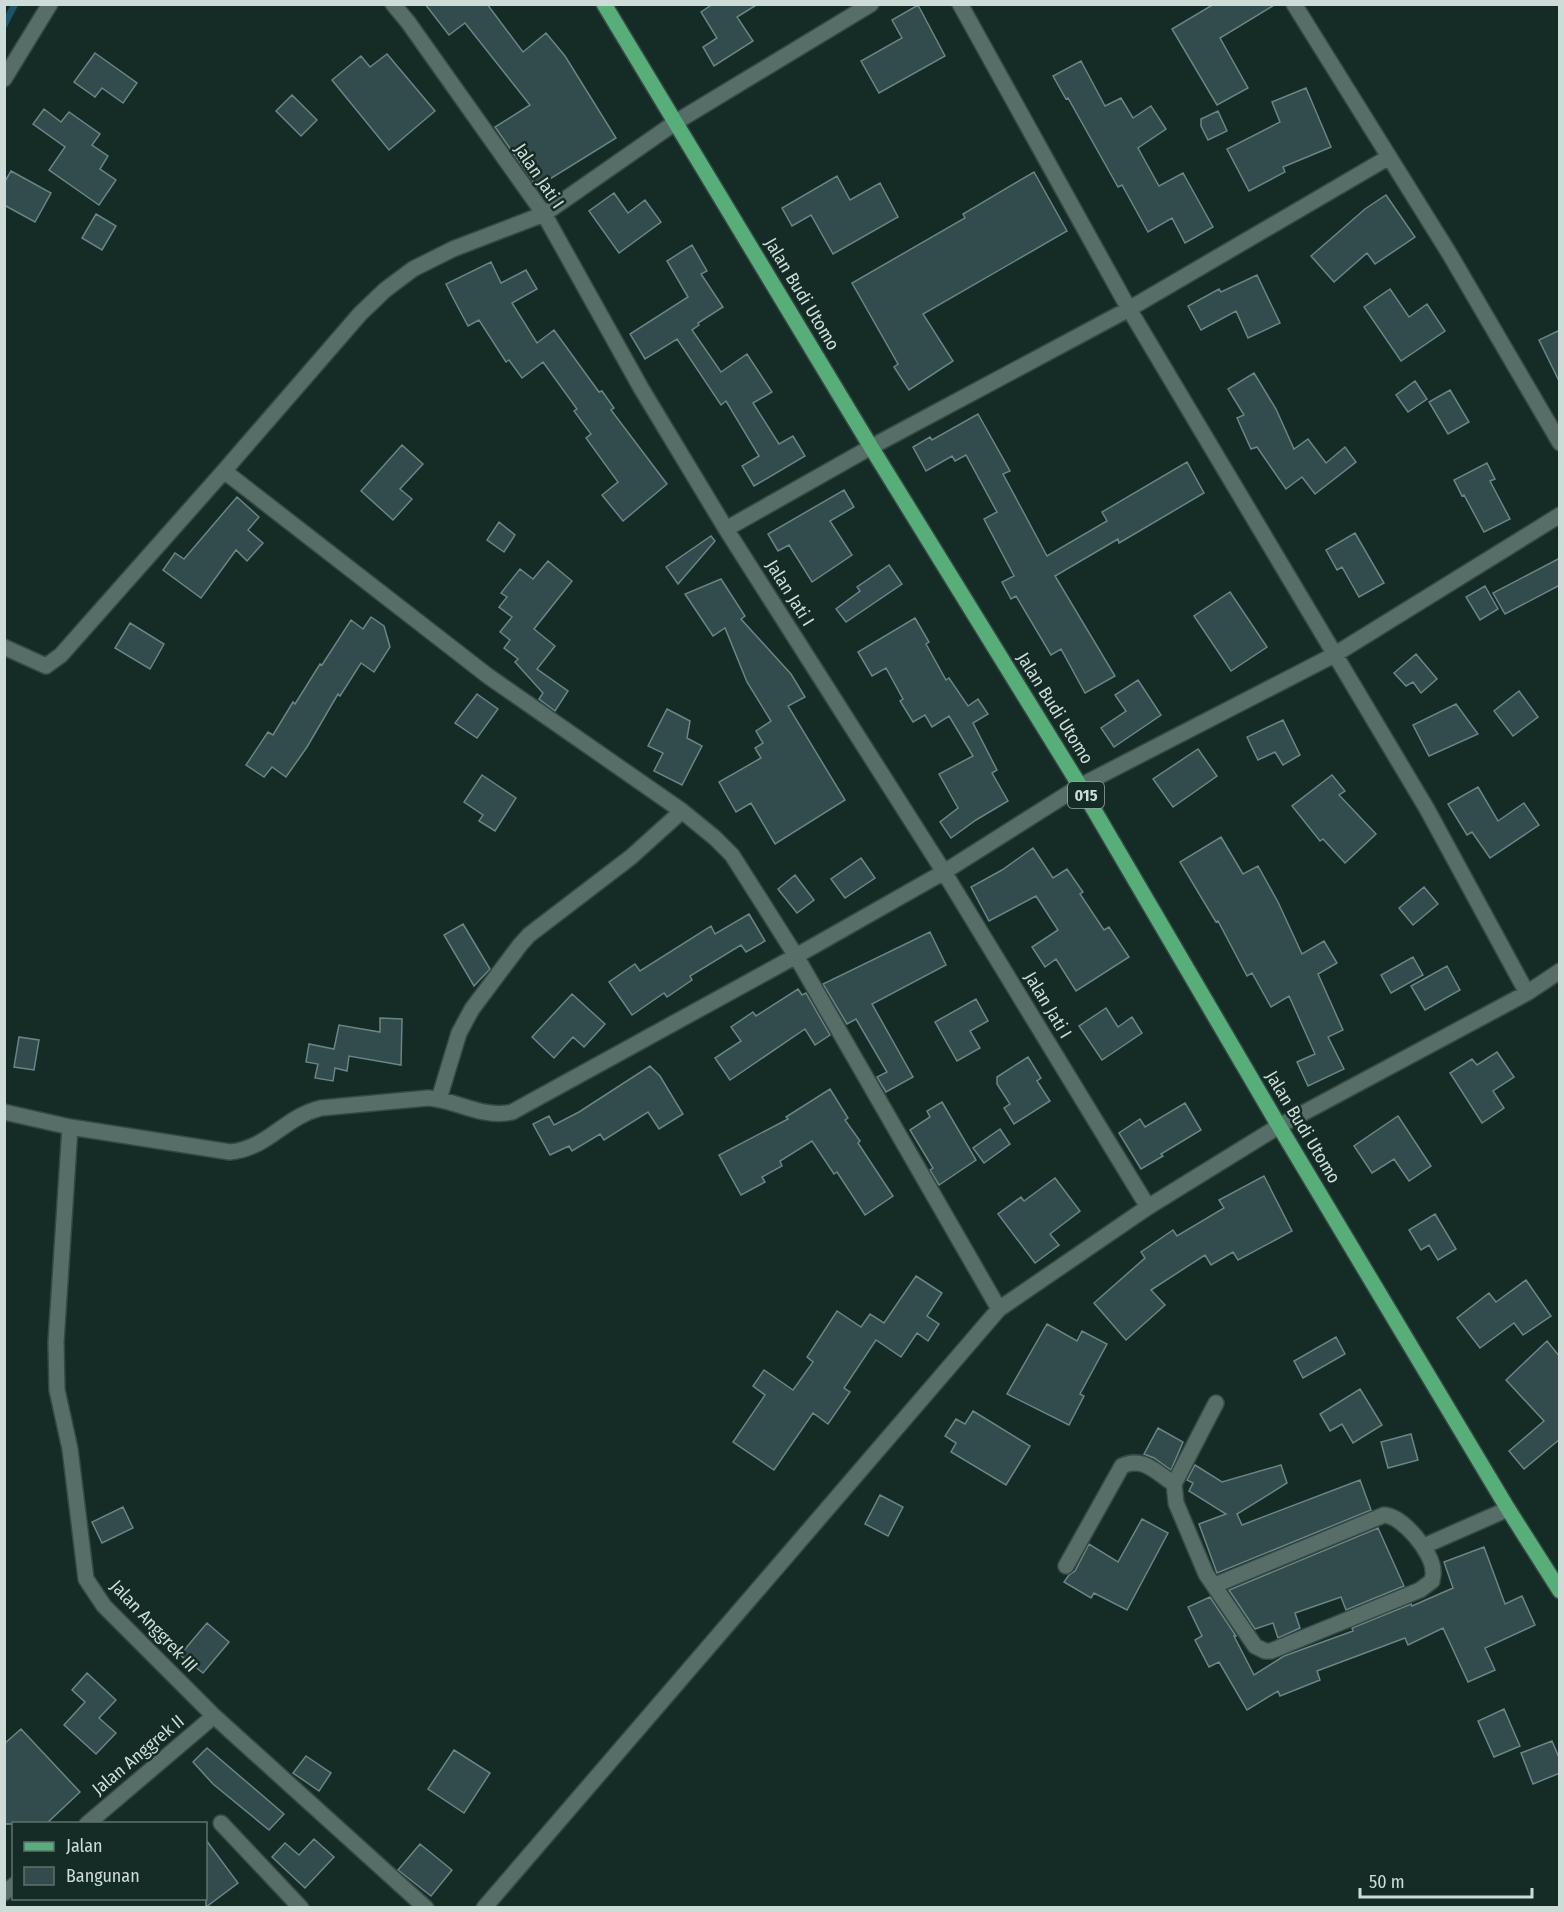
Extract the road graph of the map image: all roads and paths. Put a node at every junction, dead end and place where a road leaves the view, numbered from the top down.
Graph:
1 (50, 4) edge
2 (393, 4) edge
3 (604, 4) edge
4 (871, 4) edge
5 (960, 4) edge
6 (1294, 4) edge
7 (4, 79) edge
8 (676, 122) junction
9 (1389, 157) junction
10 (543, 214) junction
11 (1130, 309) junction
12 (1560, 443) edge
13 (871, 447) junction
14 (224, 471) junction
15 (1560, 515) edge
16 (726, 529) junction
17 (4, 647) edge
18 (1334, 655) junction
19 (1080, 786) junction
20 (682, 811) junction
21 (944, 872) junction
22 (796, 956) junction
23 (1560, 971) edge
24 (1527, 993) junction
25 (439, 1099) junction
26 (4, 1112) edge
27 (1279, 1126) junction
28 (70, 1127) junction
29 (1148, 1207) junction
30 (999, 1309) junction
31 (1216, 1403) dead end
32 (1174, 1484) junction
33 (1508, 1509) junction
34 (1424, 1546) junction
35 (1066, 1566) dead end
36 (1215, 1585) junction
37 (1560, 1591) edge
38 (214, 1716) junction
39 (89, 1822) edge
40 (221, 1823) dead end
41 (301, 1908) edge
42 (426, 1908) edge
43 (483, 1908) edge

1 - 7 street
2 - 10 street, Jalan Jati I
3 - 8 main road, Jalan Budi Utomo / 015
4 - 8 street
5 - 11 street
6 - 9 street
8 - 10 street
8 - 13 main road, Jalan Budi Utomo / 015
9 - 11 street
9 - 12 street
10 - 14 street
10 - 16 street, Jalan Jati I
11 - 13 street
11 - 18 street
13 - 16 street
13 - 19 main road, Jalan Budi Utomo / 015
14 - 17 street
14 - 20 street
15 - 18 street
16 - 21 street, Jalan Jati I
18 - 19 street
18 - 24 street
19 - 21 street
19 - 27 main road, Jalan Budi Utomo / 015
20 - 22 street
20 - 25 street
21 - 22 street
21 - 29 street, Jalan Jati I
22 - 25 street
22 - 30 street
23 - 24 street
24 - 27 street
25 - 28 street
26 - 28 street
27 - 29 street
27 - 33 main road, Jalan Budi Utomo / 015
28 - 38 street, Jalan Anggrek III
29 - 30 street
30 - 43 street
31 - 32 street
32 - 35 street
32 - 36 street
33 - 34 street
33 - 37 main road, Jalan Budi Utomo / 015
34 - 36 street
34 - 36 street
38 - 39 street, Jalan Anggrek II
38 - 42 street, Jalan Anggrek III
40 - 41 street

